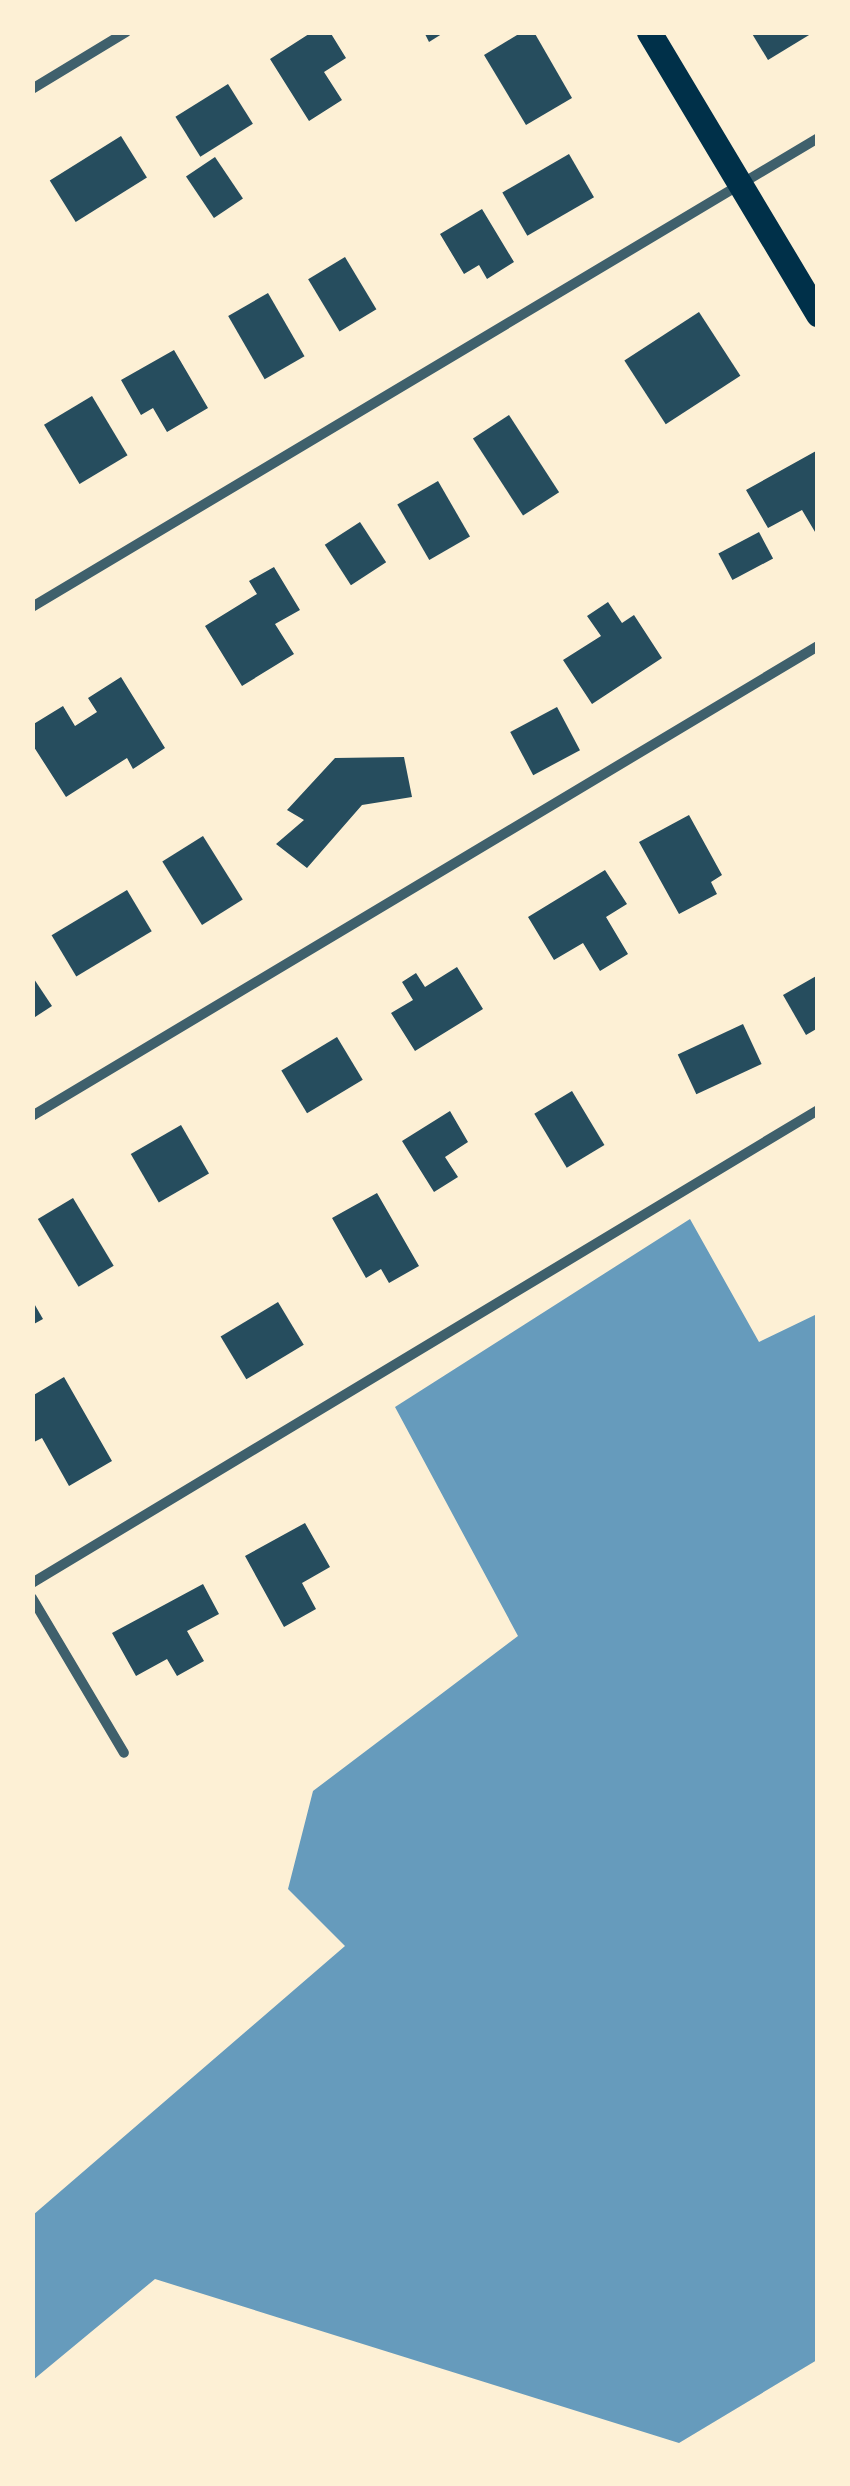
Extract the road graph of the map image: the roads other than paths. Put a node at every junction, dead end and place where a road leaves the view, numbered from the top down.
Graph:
1 (126, 32) edge
2 (648, 32) edge
3 (32, 89) edge
4 (818, 138) edge
5 (740, 185) junction
6 (818, 314) edge
7 (32, 607) edge
8 (818, 646) edge
9 (818, 1110) edge
10 (32, 1116) edge
11 (32, 1583) edge
12 (32, 1598) edge
13 (124, 1753) dead end

1 - 3 street
2 - 5 main road
4 - 5 street
5 - 6 main road
5 - 7 street
8 - 10 street
9 - 11 street
12 - 13 street

